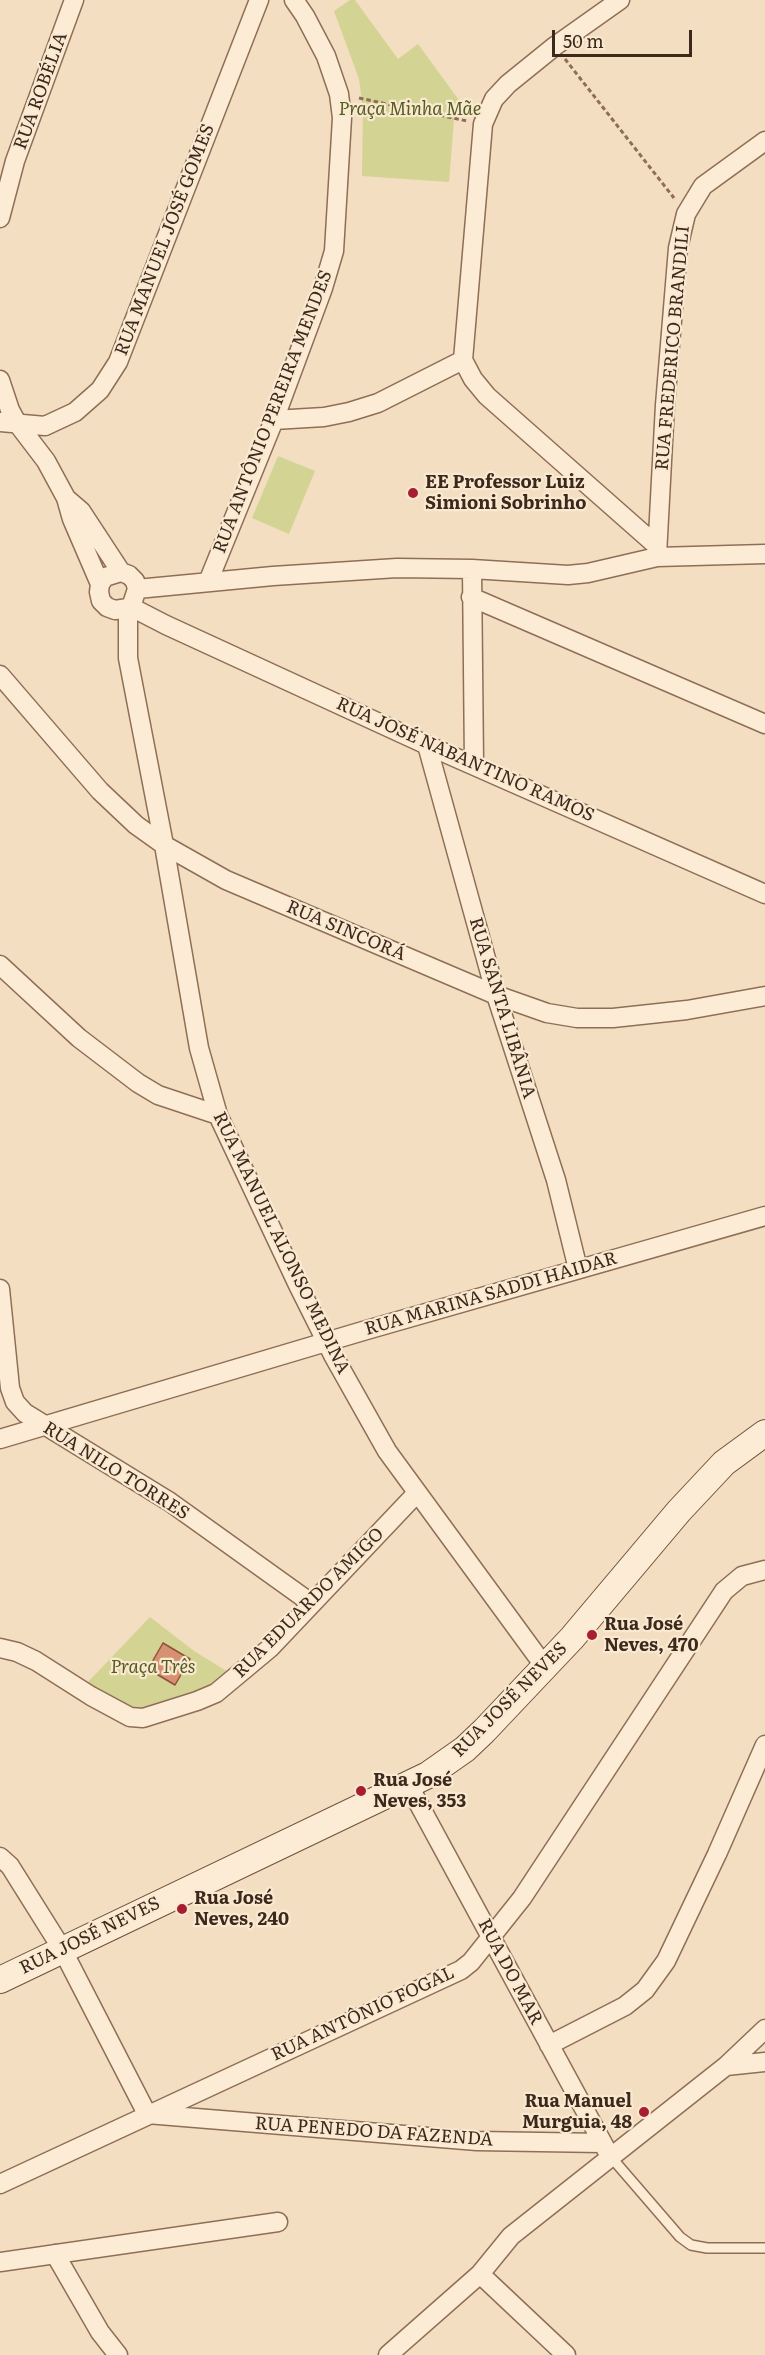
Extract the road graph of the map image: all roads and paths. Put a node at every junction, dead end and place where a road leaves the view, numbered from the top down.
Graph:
1 (75, 0) edge
2 (259, 0) edge
3 (294, 0) edge
4 (620, 0) edge
5 (555, 46) junction
6 (339, 94) junction
7 (483, 124) junction
8 (765, 141) edge
9 (686, 214) junction
10 (0, 219) edge
11 (463, 360) junction
12 (0, 380) edge
13 (274, 420) junction
14 (8, 423) edge
15 (66, 498) junction
16 (657, 552) junction
17 (765, 554) edge
18 (472, 569) junction
19 (208, 582) junction
20 (100, 584) junction
21 (130, 591) junction
22 (471, 597) junction
23 (107, 607) junction
24 (128, 658) junction
25 (0, 675) edge
26 (765, 724) edge
27 (427, 745) junction
28 (474, 765) junction
29 (164, 844) junction
30 (765, 894) edge
31 (0, 965) edge
32 (496, 995) junction
33 (765, 996) edge
34 (218, 1115) junction
35 (765, 1216) edge
36 (578, 1269) junction
37 (0, 1289) edge
38 (327, 1342) junction
39 (45, 1426) junction
40 (765, 1433) edge
41 (0, 1439) edge
42 (416, 1494) junction
43 (765, 1570) edge
44 (311, 1603) junction
45 (0, 1648) edge
46 (545, 1667) junction
47 (765, 1745) edge
48 (409, 1786) junction
49 (0, 1857) edge
50 (492, 1937) junction
51 (62, 1949) junction
52 (0, 1980) edge
53 (765, 2028) edge
54 (549, 2046) junction
55 (765, 2062) edge
56 (726, 2066) junction
57 (147, 2114) junction
58 (607, 2150) junction
59 (0, 2184) edge
60 (278, 2222) dead end
61 (765, 2248) edge
62 (55, 2254) junction
63 (0, 2262) edge
64 (480, 2274) junction
65 (118, 2355) edge
66 (388, 2355) edge
67 (566, 2355) edge

1 - 10 street, RUA ROBÉLIA
2 - 14 street, RUA MANUEL JOSÉ GOMES
3 - 6 street, RUA ANTÔNIO PEREIRA MENDES
4 - 5 street
5 - 7 street
5 - 9 path
6 - 7 path
6 - 13 street, RUA ANTÔNIO PEREIRA MENDES
7 - 11 street
8 - 9 street, RUA FREDERICO BRANDILI
9 - 16 street, RUA FREDERICO BRANDILI
11 - 13 street
11 - 16 street
12 - 14 street, RUA MANUEL ALONSO MEDINA
13 - 19 street, RUA ANTÔNIO PEREIRA MENDES
14 - 15 street, RUA MANUEL ALONSO MEDINA
15 - 20 street, RUA MANUEL ALONSO MEDINA
15 - 21 street, RUA MANUEL ALONSO MEDINA
16 - 17 street
16 - 18 street
18 - 19 street
18 - 22 street
19 - 21 street
20 - 21 street
20 - 23 street, RUA MANUEL ALONSO MEDINA
21 - 23 street
21 - 24 street, RUA MANUEL ALONSO MEDINA
21 - 27 street, RUA JOSÉ NABANTINO RAMOS
22 - 26 street
22 - 28 street
23 - 24 street, RUA MANUEL ALONSO MEDINA
24 - 29 street, RUA MANUEL ALONSO MEDINA
25 - 29 street, RUA SINCORÁ
27 - 28 street, RUA JOSÉ NABANTINO RAMOS
27 - 32 street, RUA SANTA LIBÂNIA
28 - 30 street, RUA JOSÉ NABANTINO RAMOS
29 - 32 street, RUA SINCORÁ
29 - 34 street, RUA MANUEL ALONSO MEDINA
31 - 34 street
32 - 33 street, RUA SINCORÁ
32 - 36 street, RUA SANTA LIBÂNIA
34 - 38 street, RUA MANUEL ALONSO MEDINA
35 - 36 street, RUA MARINA SADDI HAIDAR
36 - 38 street, RUA MARINA SADDI HAIDAR
37 - 39 street, RUA NILO TORRES
38 - 39 street, RUA MARINA SADDI HAIDAR
38 - 42 street, RUA MANUEL ALONSO MEDINA
39 - 41 street, RUA MARINA SADDI HAIDAR
39 - 44 street, RUA NILO TORRES
40 - 46 street, RUA JOSÉ NEVES
42 - 44 street, RUA EDUARDO AMIGO
42 - 46 street, RUA MANUEL ALONSO MEDINA
43 - 50 street, RUA ANTÔNIO FOGAL
44 - 45 street, RUA EDUARDO AMIGO
46 - 48 street, RUA JOSÉ NEVES
47 - 54 street
48 - 50 street, RUA DO MAR
48 - 51 street, RUA JOSÉ NEVES
49 - 51 street
50 - 54 street, RUA DO MAR
50 - 57 street, RUA ANTÔNIO FOGAL
51 - 52 street, RUA JOSÉ NEVES
51 - 57 street
53 - 56 street
54 - 58 street, RUA DO MAR
55 - 56 street
56 - 58 street
57 - 58 street, RUA PENEDO DA FAZENDA
57 - 59 street, RUA ANTÔNIO FOGAL
58 - 61 lane
58 - 64 street
60 - 62 street
62 - 63 street
62 - 65 street
64 - 66 street
64 - 67 street

